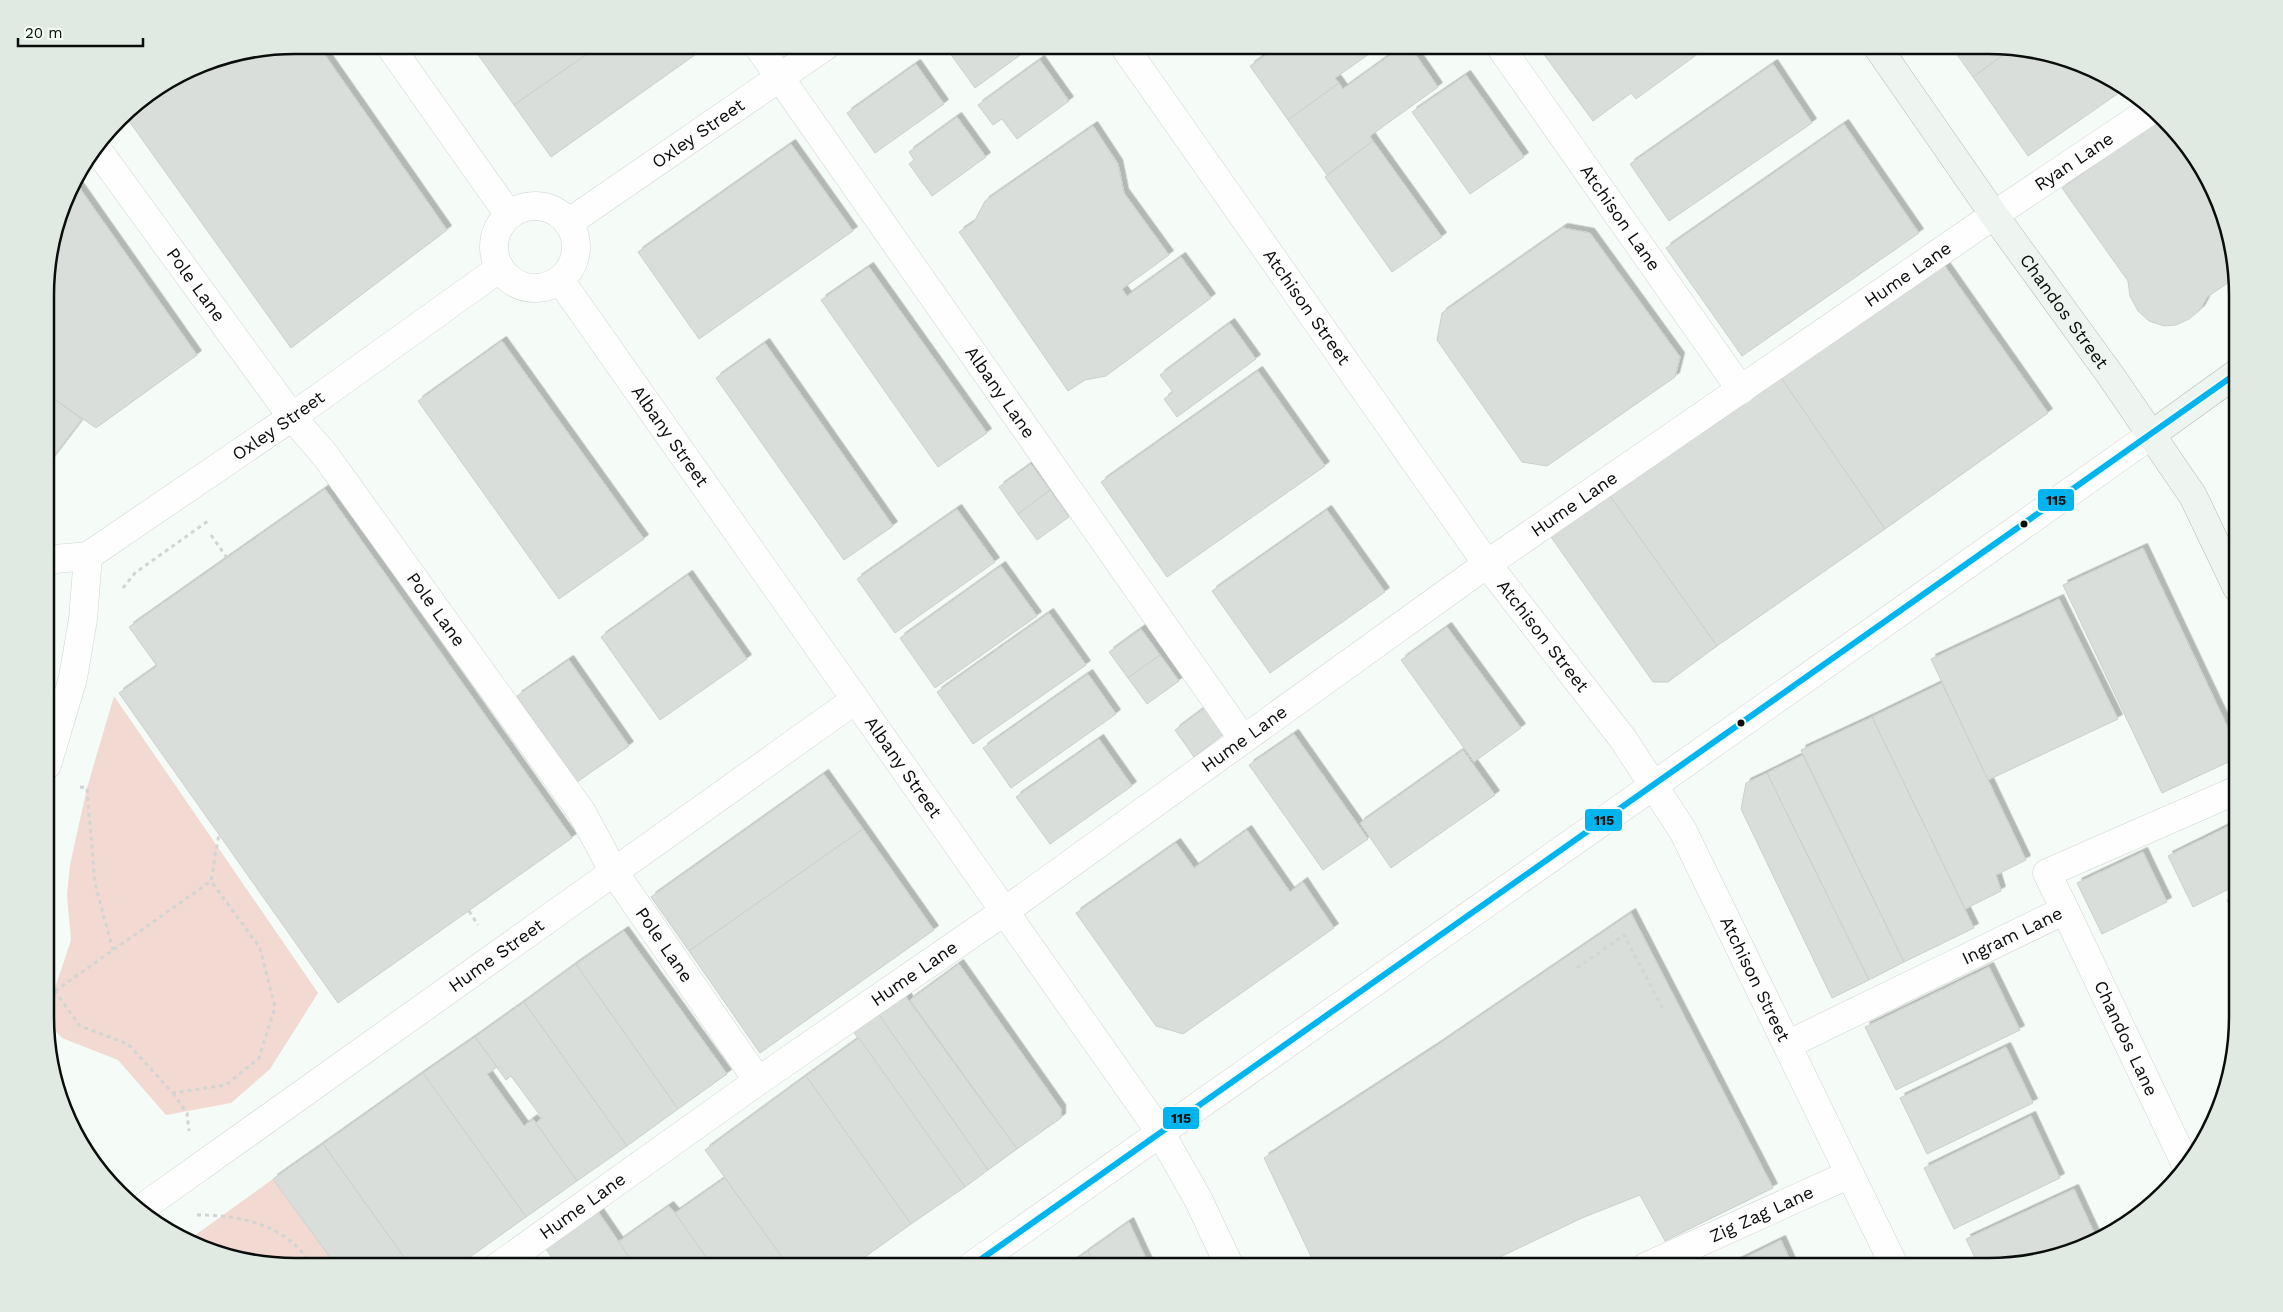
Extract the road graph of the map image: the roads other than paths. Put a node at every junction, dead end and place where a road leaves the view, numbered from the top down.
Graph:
1 (395, 54) edge
2 (764, 54) edge
3 (815, 54) edge
4 (1129, 54) edge
5 (1505, 54) edge
6 (1882, 54) edge
7 (781, 78) junction
8 (2146, 113) edge
9 (100, 153) edge
10 (509, 215) junction
11 (1994, 215) junction
12 (568, 223) junction
13 (500, 268) junction
14 (560, 280) junction
15 (2229, 379) edge
16 (1741, 390) junction
17 (292, 417) junction
18 (2151, 435) junction
19 (88, 556) junction
20 (54, 559) edge
21 (1487, 564) junction
22 (2229, 569) edge
23 (855, 700) junction
24 (1243, 740) junction
25 (54, 742) edge
26 (1654, 784) junction
27 (2229, 794) edge
28 (614, 872) junction
29 (2065, 910) junction
30 (1005, 911) junction
31 (1789, 1044) junction
32 (758, 1081) junction
33 (1160, 1132) junction
34 (2183, 1158) edge
35 (1850, 1174) junction
36 (145, 1206) edge
37 (510, 1258) edge
38 (983, 1258) edge
39 (1226, 1258) edge
40 (1665, 1258) edge
41 (1891, 1258) edge

1 - 10 street
2 - 7 street, Albany Lane
3 - 7 street, Oxley Street
4 - 21 street, Atchison Street
5 - 16 street, Atchison Lane
6 - 11 main road, Chandos Street
7 - 12 street, Oxley Street
7 - 24 street, Albany Lane
8 - 11 street, Ryan Lane
9 - 17 street, Pole Lane
10 - 12 street
10 - 13 street
11 - 16 street, Hume Lane
11 - 18 main road, Chandos Street
12 - 14 street
13 - 14 street
13 - 17 street, Oxley Street
14 - 23 street, Albany Street
15 - 18 main road
16 - 21 street, Hume Lane
17 - 19 street, Oxley Street
17 - 28 street, Pole Lane
18 - 22 main road, Chandos Street
18 - 26 street
19 - 20 street, Oxley Street
19 - 25 street
21 - 24 street, Hume Lane
21 - 26 street, Atchison Street
23 - 28 street, Hume Street
23 - 30 street, Albany Street
24 - 30 street, Hume Lane
26 - 31 street, Atchison Street
26 - 33 street
27 - 29 street, Ingram Lane
28 - 32 street, Pole Lane
28 - 36 street, Hume Street
29 - 31 street, Ingram Lane
29 - 34 street, Chandos Lane
30 - 32 street, Hume Lane
30 - 33 street, Albany Street
31 - 35 street, Atchison Street
32 - 37 street, Hume Lane
33 - 38 street
33 - 39 street, Albany Street
35 - 40 street, Zig Zag Lane
35 - 41 street, Atchison Street

